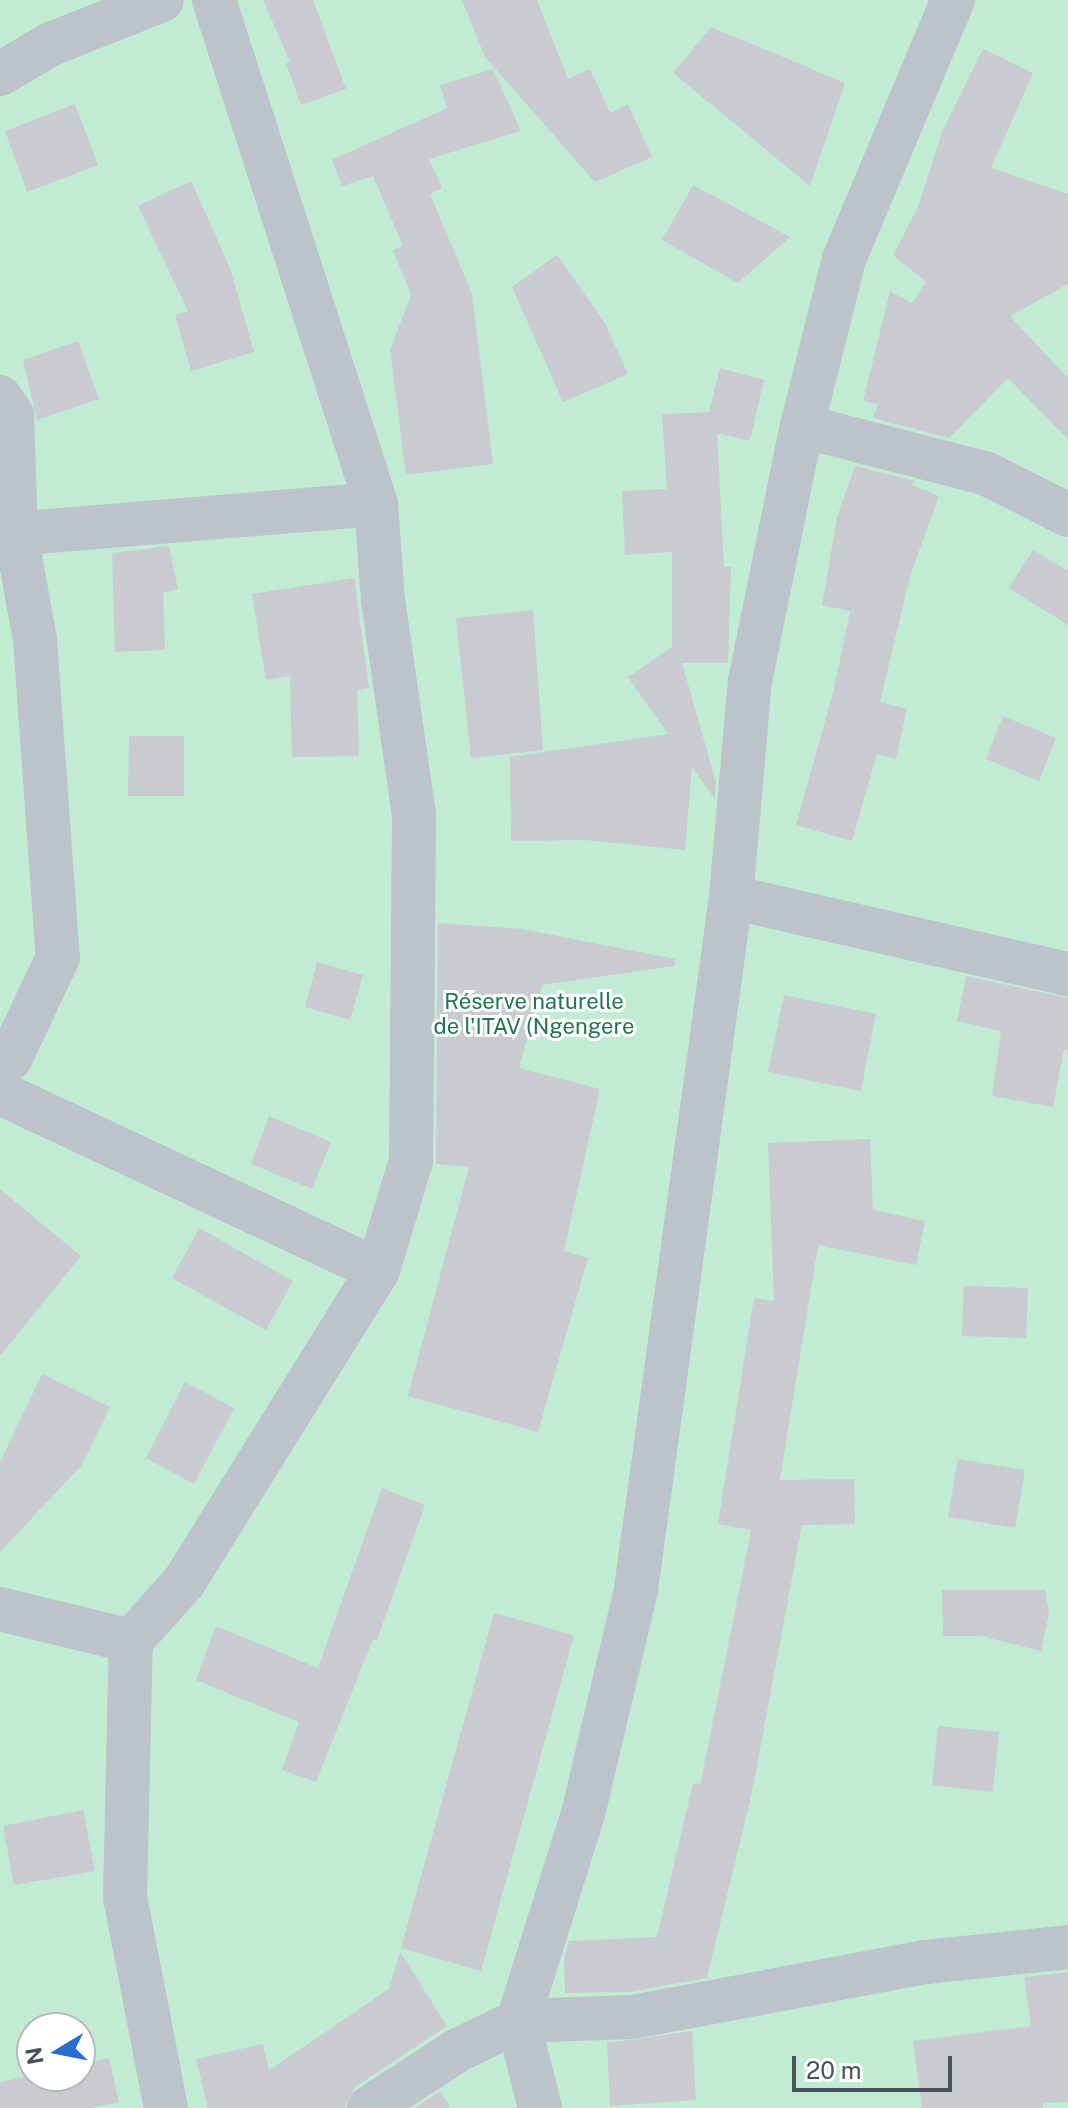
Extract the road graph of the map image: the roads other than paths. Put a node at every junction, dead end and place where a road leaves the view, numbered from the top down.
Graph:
1 (162, 0) edge
2 (214, 0) edge
3 (953, 0) edge
4 (0, 74) edge
5 (0, 397) edge
6 (802, 426) junction
7 (376, 504) junction
8 (1068, 515) edge
9 (8, 535) edge
10 (731, 897) junction
11 (1068, 974) edge
12 (0, 1067) edge
13 (0, 1093) edge
14 (378, 1270) junction
15 (0, 1609) edge
16 (131, 1641) junction
17 (1068, 1947) edge
18 (518, 2021) junction
19 (166, 2108) edge
20 (369, 2108) edge
21 (540, 2108) edge

1 - 4 street
2 - 7 street
3 - 6 street
5 - 9 street
6 - 8 street
6 - 10 street
7 - 9 street
7 - 14 street
9 - 12 street
10 - 11 street
10 - 18 street
13 - 14 street
14 - 16 street
15 - 16 street
16 - 19 street
17 - 18 street
18 - 20 street
18 - 21 street

